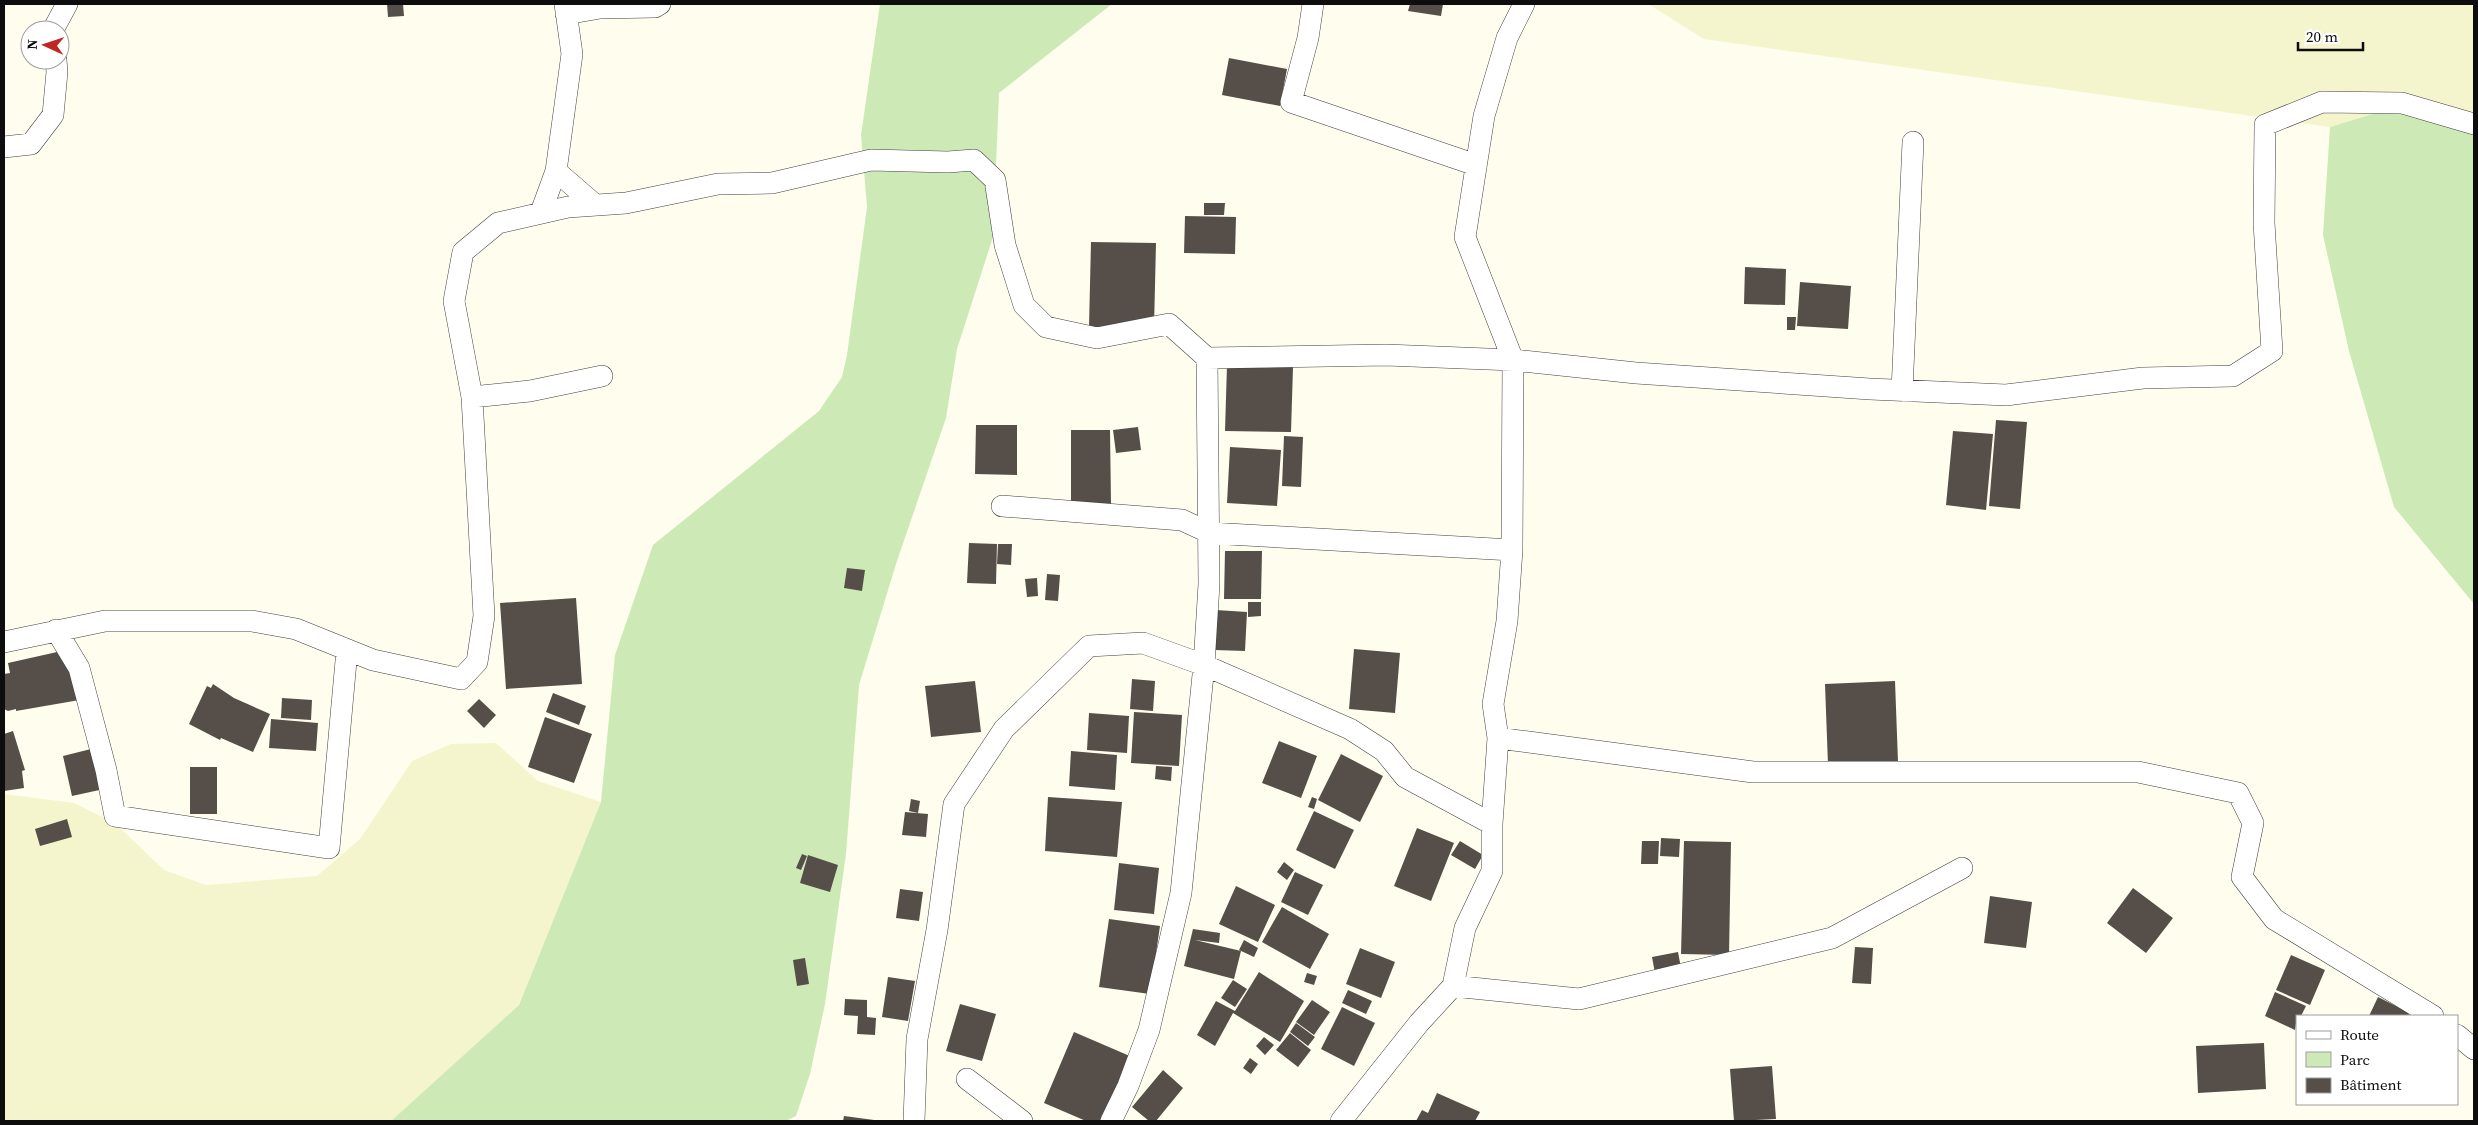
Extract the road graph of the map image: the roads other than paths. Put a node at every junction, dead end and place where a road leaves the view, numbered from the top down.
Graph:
1 (67, 4) edge
2 (660, 4) edge
3 (1312, 4) edge
4 (1524, 4) edge
5 (566, 9) edge
6 (58, 20) edge
7 (57, 70) edge
8 (2474, 124) edge
9 (1913, 142) dead end
10 (4, 147) edge
11 (1476, 165) junction
12 (556, 171) junction
13 (594, 204) junction
14 (541, 212) junction
15 (1207, 358) junction
16 (1513, 360) junction
17 (602, 376) dead end
18 (1902, 390) junction
19 (472, 397) junction
20 (1002, 506) dead end
21 (1210, 533) junction
22 (1512, 550) junction
23 (56, 630) junction
24 (4, 642) edge
25 (347, 650) junction
26 (1204, 665) junction
27 (1498, 738) junction
28 (1492, 824) junction
29 (1962, 868) dead end
30 (1453, 986) junction
31 (2432, 1015) edge
32 (2458, 1036) edge
33 (2474, 1049) edge
34 (967, 1079) dead end
35 (914, 1121) edge
36 (1022, 1121) edge
37 (1112, 1121) edge
38 (1341, 1121) edge

1 - 6 street
2 - 5 street
3 - 11 street
4 - 11 street
5 - 12 street
7 - 10 street
8 - 18 street
9 - 18 street
11 - 16 street
12 - 13 street
12 - 14 street
13 - 14 street
13 - 15 street
14 - 19 street
15 - 16 street
15 - 21 street
16 - 18 street
16 - 22 street
17 - 19 street
19 - 25 street
20 - 21 street
21 - 22 street
21 - 26 street
22 - 27 street
23 - 24 street
23 - 25 street
23 - 25 street
26 - 28 street
26 - 35 street
26 - 37 street
27 - 28 street
27 - 31 street
28 - 30 street
29 - 30 street
30 - 38 street
32 - 33 street
34 - 36 street

